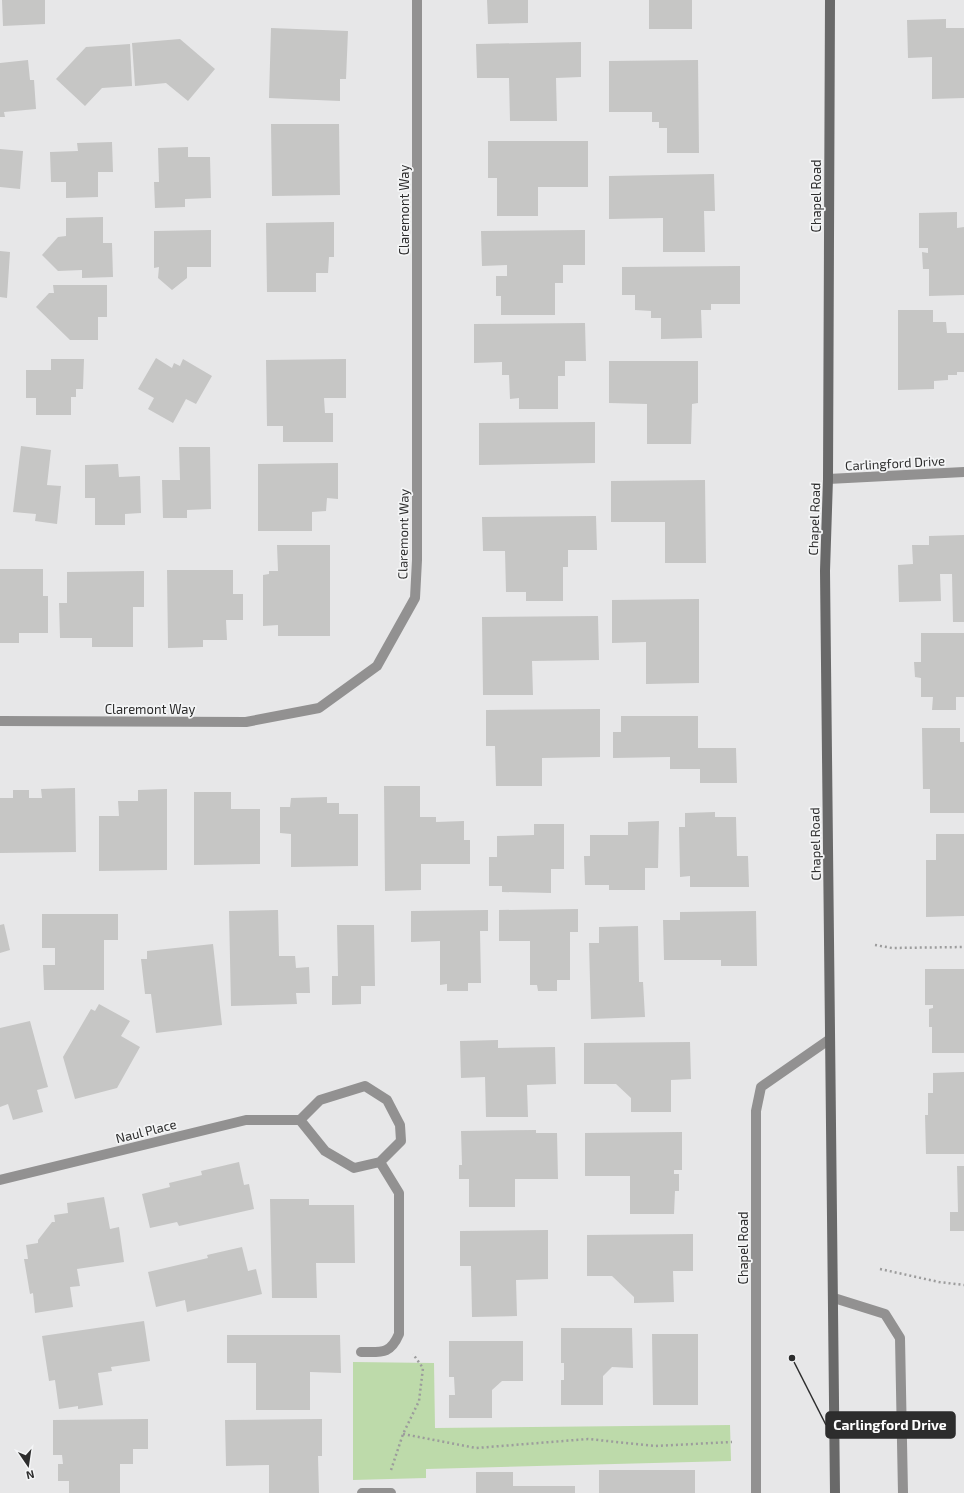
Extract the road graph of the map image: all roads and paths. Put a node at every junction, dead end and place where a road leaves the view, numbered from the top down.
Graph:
1 (417, 0) edge
2 (830, 0) edge
3 (964, 472) edge
4 (828, 479) junction
5 (0, 721) edge
6 (875, 945) dead end
7 (964, 947) edge
8 (830, 1039) junction
9 (300, 1120) junction
10 (380, 1162) junction
11 (0, 1180) edge
12 (880, 1269) dead end
13 (964, 1284) edge
14 (834, 1298) junction
15 (399, 1334) junction
16 (361, 1352) dead end
17 (402, 1434) junction
18 (732, 1442) dead end
19 (362, 1493) edge
20 (389, 1493) edge
21 (756, 1493) edge
22 (835, 1493) edge
23 (903, 1493) edge

1 - 5 street, Claremont Way
2 - 4 main road, Chapel Road
3 - 4 street, Carlingford Drive
4 - 8 main road, Chapel Road
6 - 7 path
8 - 14 main road, Chapel Road
8 - 21 street, Chapel Road
9 - 10 street
9 - 10 street
9 - 11 street, Naul Place
10 - 15 street
12 - 13 path
14 - 22 main road, Chapel Road
14 - 23 street
15 - 16 street
15 - 17 path
17 - 18 path
17 - 20 path
19 - 20 street

